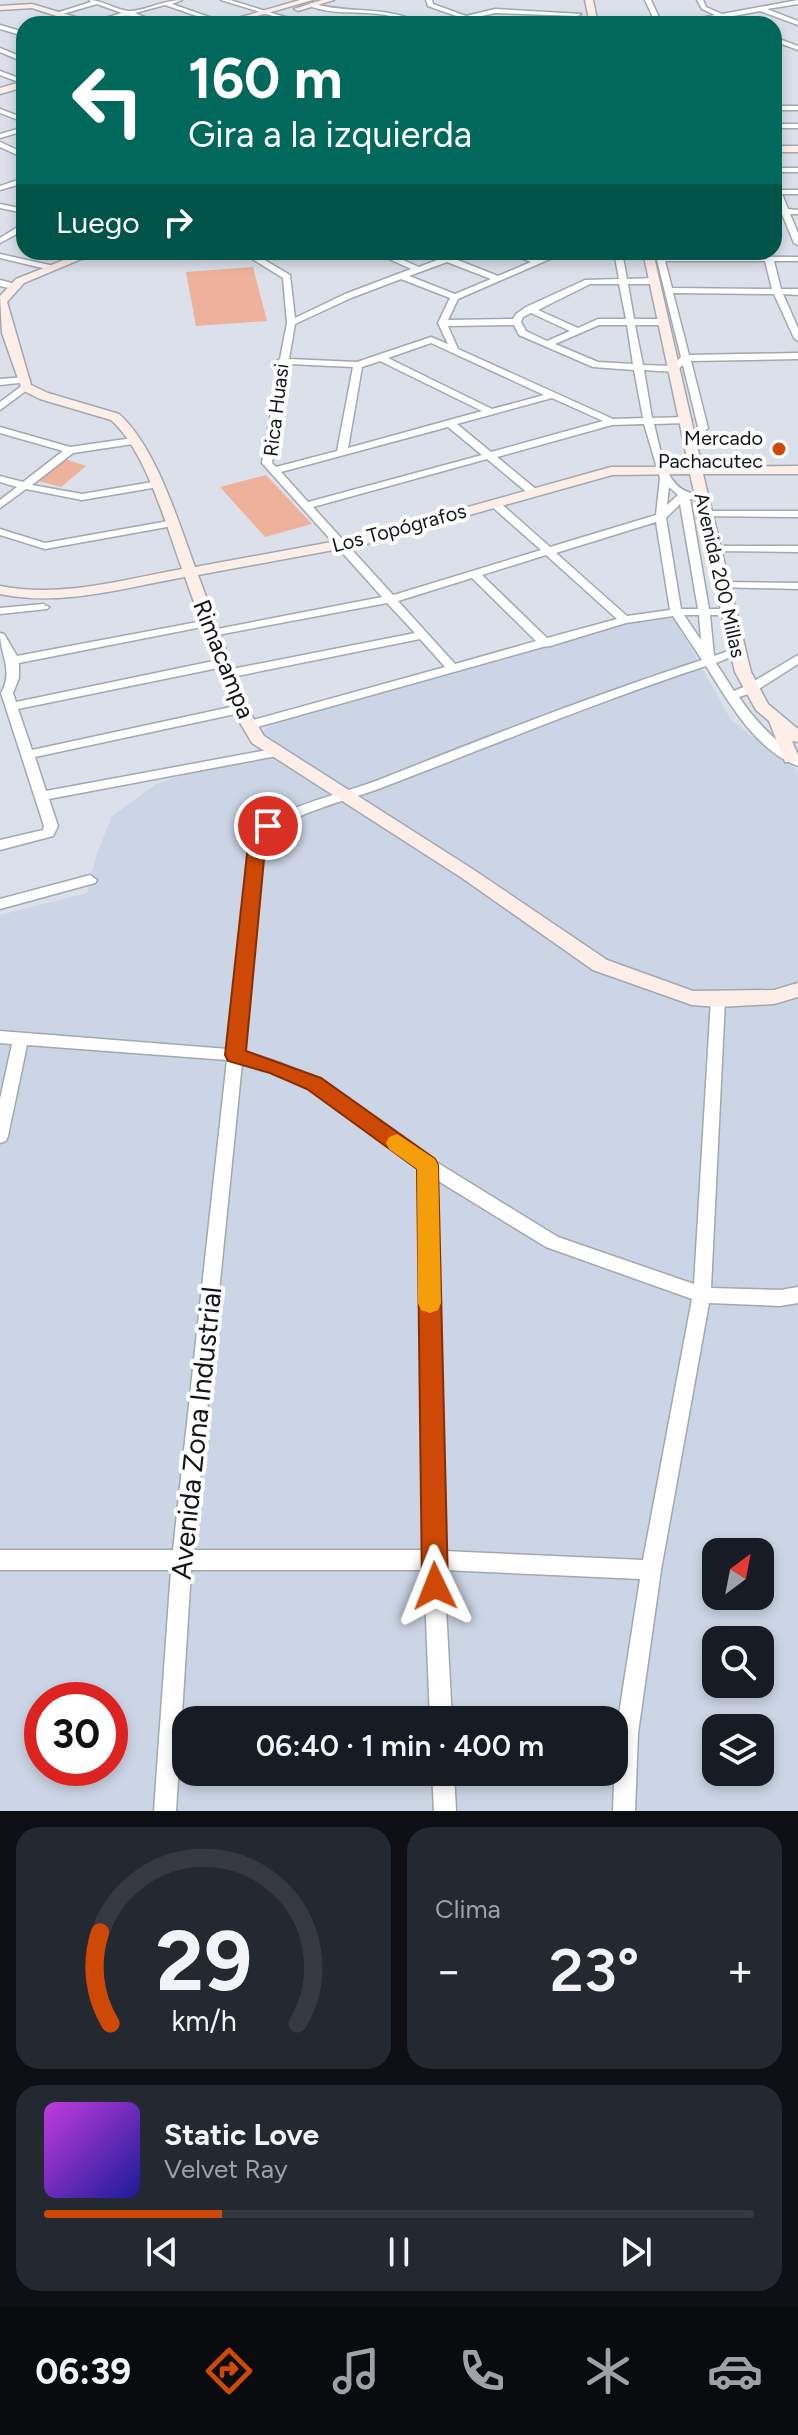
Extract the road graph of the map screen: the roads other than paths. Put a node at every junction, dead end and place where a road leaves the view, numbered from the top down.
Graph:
1 (152, 0) edge
2 (180, 0) edge
3 (224, 0) edge
4 (330, 0) edge
5 (382, 0) edge
6 (429, 0) edge
7 (573, 0) edge
8 (700, 0) edge
9 (755, 0) edge
10 (94, 1) edge
11 (798, 2) edge
12 (34, 3) edge
13 (310, 3) edge
14 (165, 4) junction
15 (0, 8) edge
16 (759, 9) junction
17 (519, 11) junction
18 (266, 12) junction
19 (383, 12) junction
20 (59, 13) junction
21 (129, 13) junction
22 (578, 14) joint
23 (276, 15) junction
24 (718, 15) junction
25 (67, 16) edge
26 (116, 16) edge
27 (137, 16) edge
28 (207, 16) edge
29 (254, 16) edge
30 (270, 16) edge
31 (279, 16) edge
32 (395, 16) edge
33 (461, 16) edge
34 (467, 16) edge
35 (519, 16) edge
36 (713, 16) edge
37 (779, 16) edge
38 (16, 37) edge
39 (12, 38) dead end
40 (782, 204) edge
41 (785, 211) junction
42 (798, 212) edge
43 (798, 243) edge
44 (17, 260) edge
45 (72, 260) edge
46 (268, 260) edge
47 (397, 260) edge
48 (445, 260) edge
49 (450, 260) edge
50 (533, 260) edge
51 (544, 260) edge
52 (619, 260) edge
53 (654, 260) edge
54 (656, 260) edge
55 (769, 260) edge
56 (539, 262) junction
57 (51, 268) junction
58 (420, 270) junction
59 (401, 276) junction
60 (498, 279) junction
61 (622, 281) junction
62 (654, 281) junction
63 (6, 284) edge
64 (668, 290) junction
65 (777, 291) junction
66 (798, 292) edge
67 (455, 297) junction
68 (529, 309) junction
69 (1, 313) edge
70 (794, 320) edge
71 (517, 322) junction
72 (631, 322) junction
73 (663, 322) junction
74 (291, 323) junction
75 (442, 323) junction
76 (576, 330) junction
77 (4, 334) edge
78 (798, 338) edge
79 (547, 344) junction
80 (454, 348) junction
81 (798, 356) edge
82 (685, 358) junction
83 (383, 359) junction
84 (282, 361) junction
85 (358, 365) junction
86 (639, 369) junction
87 (674, 369) junction
88 (0, 385) edge
89 (23, 386) junction
90 (554, 395) junction
91 (0, 407) edge
92 (491, 412) junction
93 (687, 420) junction
94 (648, 421) junction
95 (612, 422) junction
96 (451, 424) junction
97 (0, 430) edge
98 (689, 435) junction
99 (133, 441) junction
100 (70, 450) junction
101 (342, 453) junction
102 (488, 455) junction
103 (798, 470) edge
104 (274, 471) junction
105 (664, 473) junction
106 (697, 474) junction
107 (0, 479) edge
108 (798, 479) edge
109 (158, 484) junction
110 (26, 486) junction
111 (533, 492) junction
112 (684, 495) junction
113 (702, 497) junction
114 (0, 505) edge
115 (306, 506) junction
116 (499, 507) junction
117 (704, 514) junction
118 (798, 514) edge
119 (661, 517) junction
120 (174, 523) junction
121 (0, 532) edge
122 (348, 549) junction
123 (713, 549) junction
124 (798, 549) edge
125 (550, 551) junction
126 (475, 575) junction
127 (191, 578) junction
128 (720, 585) junction
129 (798, 586) edge
130 (0, 590) edge
131 (392, 598) junction
132 (0, 601) edge
133 (43, 607) junction
134 (0, 611) edge
135 (676, 612) junction
136 (704, 612) junction
137 (727, 612) junction
138 (625, 620) junction
139 (210, 628) junction
140 (424, 635) junction
141 (2, 644) edge
142 (546, 644) junction
143 (737, 652) junction
144 (798, 659) edge
145 (14, 660) junction
146 (708, 661) junction
147 (452, 667) junction
148 (225, 668) junction
149 (750, 689) junction
150 (4, 693) edge
151 (731, 696) junction
152 (14, 706) junction
153 (240, 709) junction
154 (777, 721) junction
155 (250, 725) junction
156 (797, 736) edge
157 (278, 752) junction
158 (27, 755) junction
159 (794, 760) edge
160 (41, 796) junction
161 (345, 797) junction
162 (0, 845) edge
163 (90, 880) dead end
164 (0, 904) edge
165 (798, 990) edge
166 (718, 1000) junction
167 (0, 1037) edge
168 (21, 1037) junction
169 (235, 1055) junction
170 (0, 1136) edge
171 (427, 1165) junction
172 (702, 1295) junction
173 (798, 1295) edge
174 (0, 1560) edge
175 (182, 1560) junction
176 (434, 1560) junction
177 (651, 1570) junction
178 (440, 1706) edge
179 (444, 1786) edge
180 (165, 1811) edge
181 (445, 1811) edge
182 (624, 1811) edge

1 - 14 street
2 - 14 street
3 - 18 street
4 - 13 main road
5 - 19 street
6 - 33 street
7 - 22 street
8 - 24 street
9 - 16 street
10 - 20 street
10 - 21 street
11 - 16 street
12 - 15 main road
12 - 20 main road
13 - 18 main road
13 - 19 street
13 - 23 main road
14 - 21 street
14 - 28 street
16 - 24 street
16 - 37 street
17 - 22 street
17 - 34 street
17 - 35 street
18 - 23 street
18 - 29 main road
19 - 32 street
20 - 25 main road
21 - 26 street
21 - 27 street
23 - 30 main road
23 - 31 street
24 - 36 street
38 - 39 street
40 - 41 street
41 - 42 street
41 - 43 street
44 - 57 street
45 - 57 main road
46 - 74 street, Rica Huasi
47 - 58 street
48 - 58 street
49 - 60 street
50 - 56 street
51 - 56 street
52 - 61 street
53 - 62 main road, Avenida 200 Millas
54 - 64 street
55 - 65 street
56 - 60 street
57 - 63 main road
58 - 59 street
59 - 67 street
59 - 74 street
60 - 67 street
61 - 62 street
61 - 68 street
61 - 72 street
62 - 73 main road, Avenida 200 Millas
63 - 69 main road
64 - 65 street
64 - 82 street
65 - 66 street
65 - 70 street
67 - 75 street
68 - 71 street
68 - 76 street
69 - 77 main road
70 - 78 street
71 - 75 street
71 - 79 street
72 - 73 street
72 - 76 street
72 - 86 street
73 - 87 main road, Avenida 200 Millas
74 - 84 street, Rica Huasi
75 - 80 street
76 - 79 street
77 - 89 main road
79 - 86 street
80 - 83 street
80 - 90 street
81 - 82 street
82 - 87 street
82 - 98 street
83 - 85 street
83 - 92 street
84 - 85 street
84 - 104 street, Rica Huasi
85 - 101 street
86 - 87 street
86 - 94 street
87 - 93 main road, Avenida 200 Millas
88 - 89 street
89 - 91 street
89 - 99 main road, Rimacampa
90 - 92 street
90 - 95 street
92 - 96 street
93 - 94 street
93 - 98 main road, Avenida 200 Millas
94 - 95 street
94 - 105 street
95 - 102 street
96 - 101 street
96 - 102 street
97 - 100 street
98 - 106 main road, Avenida 200 Millas
99 - 100 street
99 - 109 main road, Rimacampa
100 - 110 street
101 - 104 street
102 - 111 street
102 - 115 street
103 - 106 main road, Los Topógrafos
104 - 115 street, Rica Huasi
105 - 106 main road, Los Topógrafos
105 - 111 main road, Los Topógrafos
105 - 112 street
105 - 116 main road, Los Topógrafos
105 - 119 street
106 - 108 main road, Los Topógrafos
106 - 113 main road, Avenida 200 Millas
107 - 110 street
109 - 110 street
109 - 120 main road, Rimacampa
110 - 114 street
111 - 116 main road, Los Topógrafos
112 - 113 street
112 - 119 street
112 - 136 street
113 - 117 main road, Avenida 200 Millas
115 - 122 street, Rica Huasi
116 - 122 main road, Los Topógrafos
116 - 125 street
117 - 118 street
117 - 123 main road, Avenida 200 Millas
119 - 125 street
119 - 135 street
120 - 121 street
120 - 127 main road, Rimacampa
122 - 127 main road, Los Topógrafos
122 - 131 street, Rica Huasi
123 - 124 street
123 - 128 main road, Avenida 200 Millas
125 - 126 street
125 - 138 street
126 - 131 street
126 - 142 street
127 - 130 main road, Los Topógrafos
127 - 133 main road, Los Topógrafos
127 - 139 main road, Rimacampa
128 - 129 street
128 - 137 main road, Avenida 200 Millas
131 - 139 street
131 - 140 street, Rica Huasi
132 - 133 main road, Los Topógrafos
133 - 134 street
135 - 136 street
135 - 138 street
135 - 146 street
136 - 137 street
136 - 146 street
137 - 143 main road, Avenida 200 Millas
138 - 142 street
139 - 145 street
139 - 148 main road, Rimacampa
140 - 147 street, Rica Huasi
140 - 148 street
141 - 145 street
142 - 147 street
143 - 146 street, Avenida Zona Industrial
143 - 149 main road, Avenida 200 Millas
144 - 149 street
145 - 150 street
146 - 151 street
146 - 161 street, Avenida Zona Industrial
147 - 155 street
148 - 152 street
148 - 153 main road, Rimacampa
149 - 151 street
149 - 154 main road, Avenida 200 Millas
150 - 152 street
151 - 159 street
152 - 158 street
153 - 155 main road, Rimacampa
153 - 158 street
154 - 156 main road, Avenida 200 Millas
154 - 159 main road
155 - 157 main road, Rimacampa
157 - 160 street
157 - 161 main road, Rimacampa
158 - 160 street
160 - 162 street
161 - 166 main road, Rimacampa
161 - 169 street, Avenida Zona Industrial
163 - 164 street
165 - 166 main road, Rimacampa
166 - 172 street
167 - 168 street
168 - 169 street
168 - 170 street
169 - 171 street
169 - 175 street, Avenida Zona Industrial
171 - 172 street
171 - 176 street
172 - 173 street
172 - 177 street
174 - 175 street
175 - 176 street
175 - 180 street, Avenida Zona Industrial
176 - 177 street
176 - 178 street
177 - 182 street
179 - 181 street

